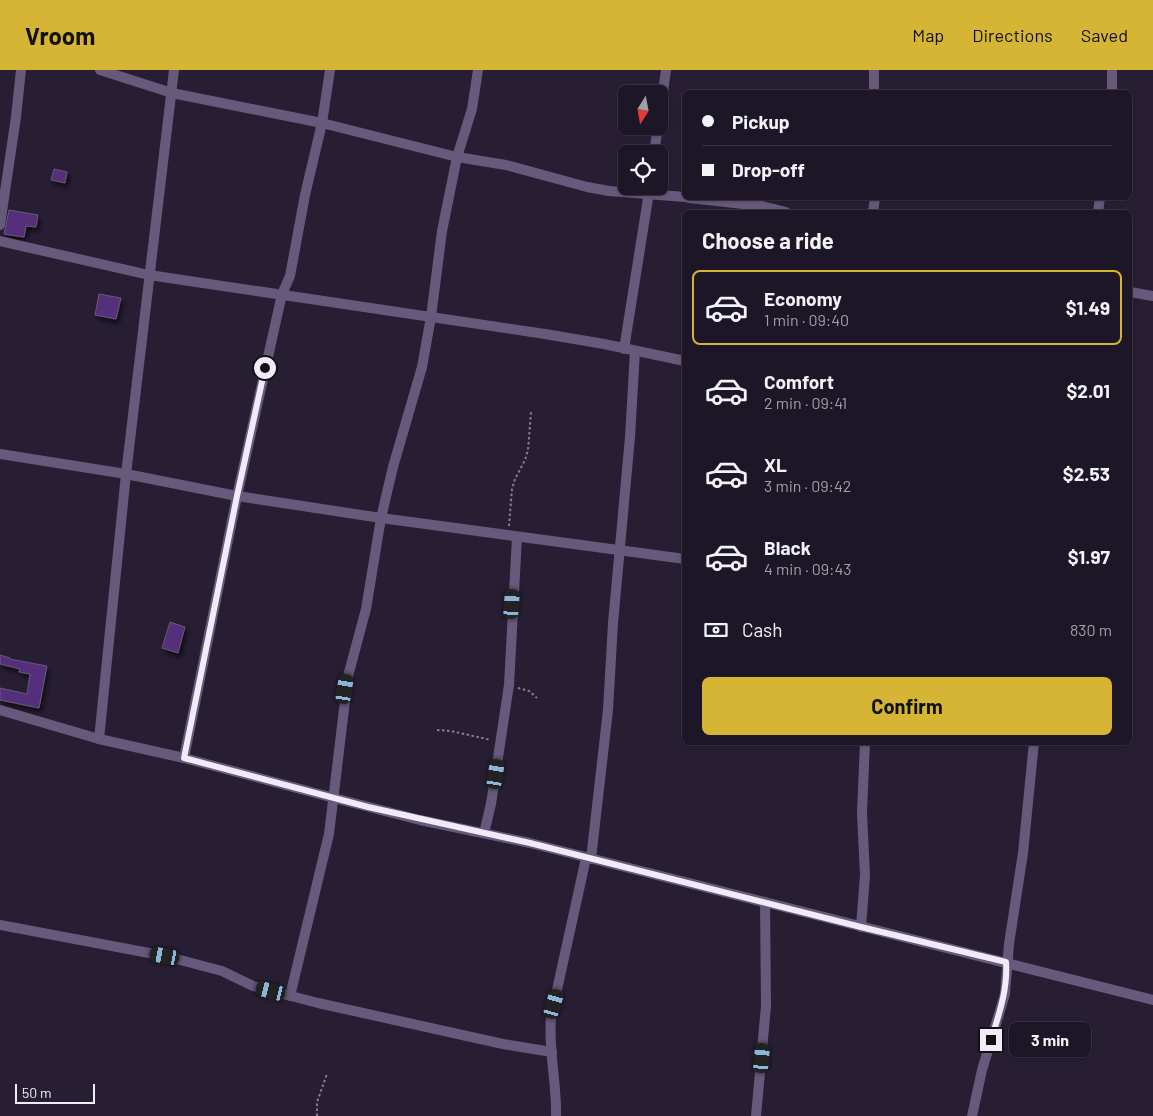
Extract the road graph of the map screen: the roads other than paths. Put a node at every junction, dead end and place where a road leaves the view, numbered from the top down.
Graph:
1 (21, 70) edge
2 (100, 70) edge
3 (174, 70) edge
4 (330, 70) edge
5 (478, 70) edge
6 (666, 70) edge
7 (874, 70) edge
8 (1112, 70) edge
9 (664, 85) edge
10 (874, 90) edge
11 (1112, 90) edge
12 (172, 93) junction
13 (322, 124) junction
14 (457, 157) junction
15 (618, 190) edge
16 (668, 194) edge
17 (649, 195) edge
18 (682, 196) edge
19 (707, 200) edge
20 (778, 210) edge
21 (0, 225) edge
22 (0, 241) edge
23 (149, 275) junction
24 (1132, 292) edge
25 (282, 294) junction
26 (1153, 296) edge
27 (431, 317) junction
28 (624, 349) junction
29 (636, 351) junction
30 (682, 360) edge
31 (0, 454) edge
32 (126, 474) junction
33 (237, 496) junction
34 (381, 518) junction
35 (513, 536) junction
36 (620, 550) junction
37 (682, 559) edge
38 (0, 710) edge
39 (99, 739) junction
40 (865, 745) edge
41 (1034, 745) edge
42 (184, 758) junction
43 (334, 798) junction
44 (484, 833) junction
45 (589, 858) junction
46 (765, 902) junction
47 (0, 925) edge
48 (861, 927) junction
49 (1006, 962) junction
50 (290, 996) junction
51 (1153, 1000) edge
52 (552, 1052) junction
53 (556, 1116) edge
54 (756, 1116) edge
55 (972, 1116) edge

1 - 21 street
2 - 12 street
3 - 12 street
4 - 13 street
5 - 14 street
6 - 9 street
7 - 10 street
8 - 11 street
12 - 13 street
12 - 23 street
13 - 14 street
13 - 25 street
14 - 15 street
14 - 27 street
16 - 18 street
17 - 28 street
19 - 20 street
22 - 23 street
23 - 25 street
23 - 32 street
24 - 26 street
25 - 27 street
25 - 33 street
27 - 28 street
27 - 34 street
28 - 29 street
29 - 30 street
29 - 36 street
31 - 32 street
32 - 33 street
32 - 39 street
33 - 34 street
33 - 42 street
34 - 35 street
34 - 43 street
35 - 36 street
35 - 44 street
36 - 37 street
36 - 45 street
38 - 39 street
39 - 42 street
40 - 48 street
41 - 49 street
42 - 43 street
43 - 44 street
43 - 50 street
44 - 45 street
45 - 46 street
45 - 52 street
46 - 48 street
46 - 54 street
47 - 50 street
48 - 49 street
49 - 51 street
49 - 55 street
50 - 52 street
52 - 53 street

